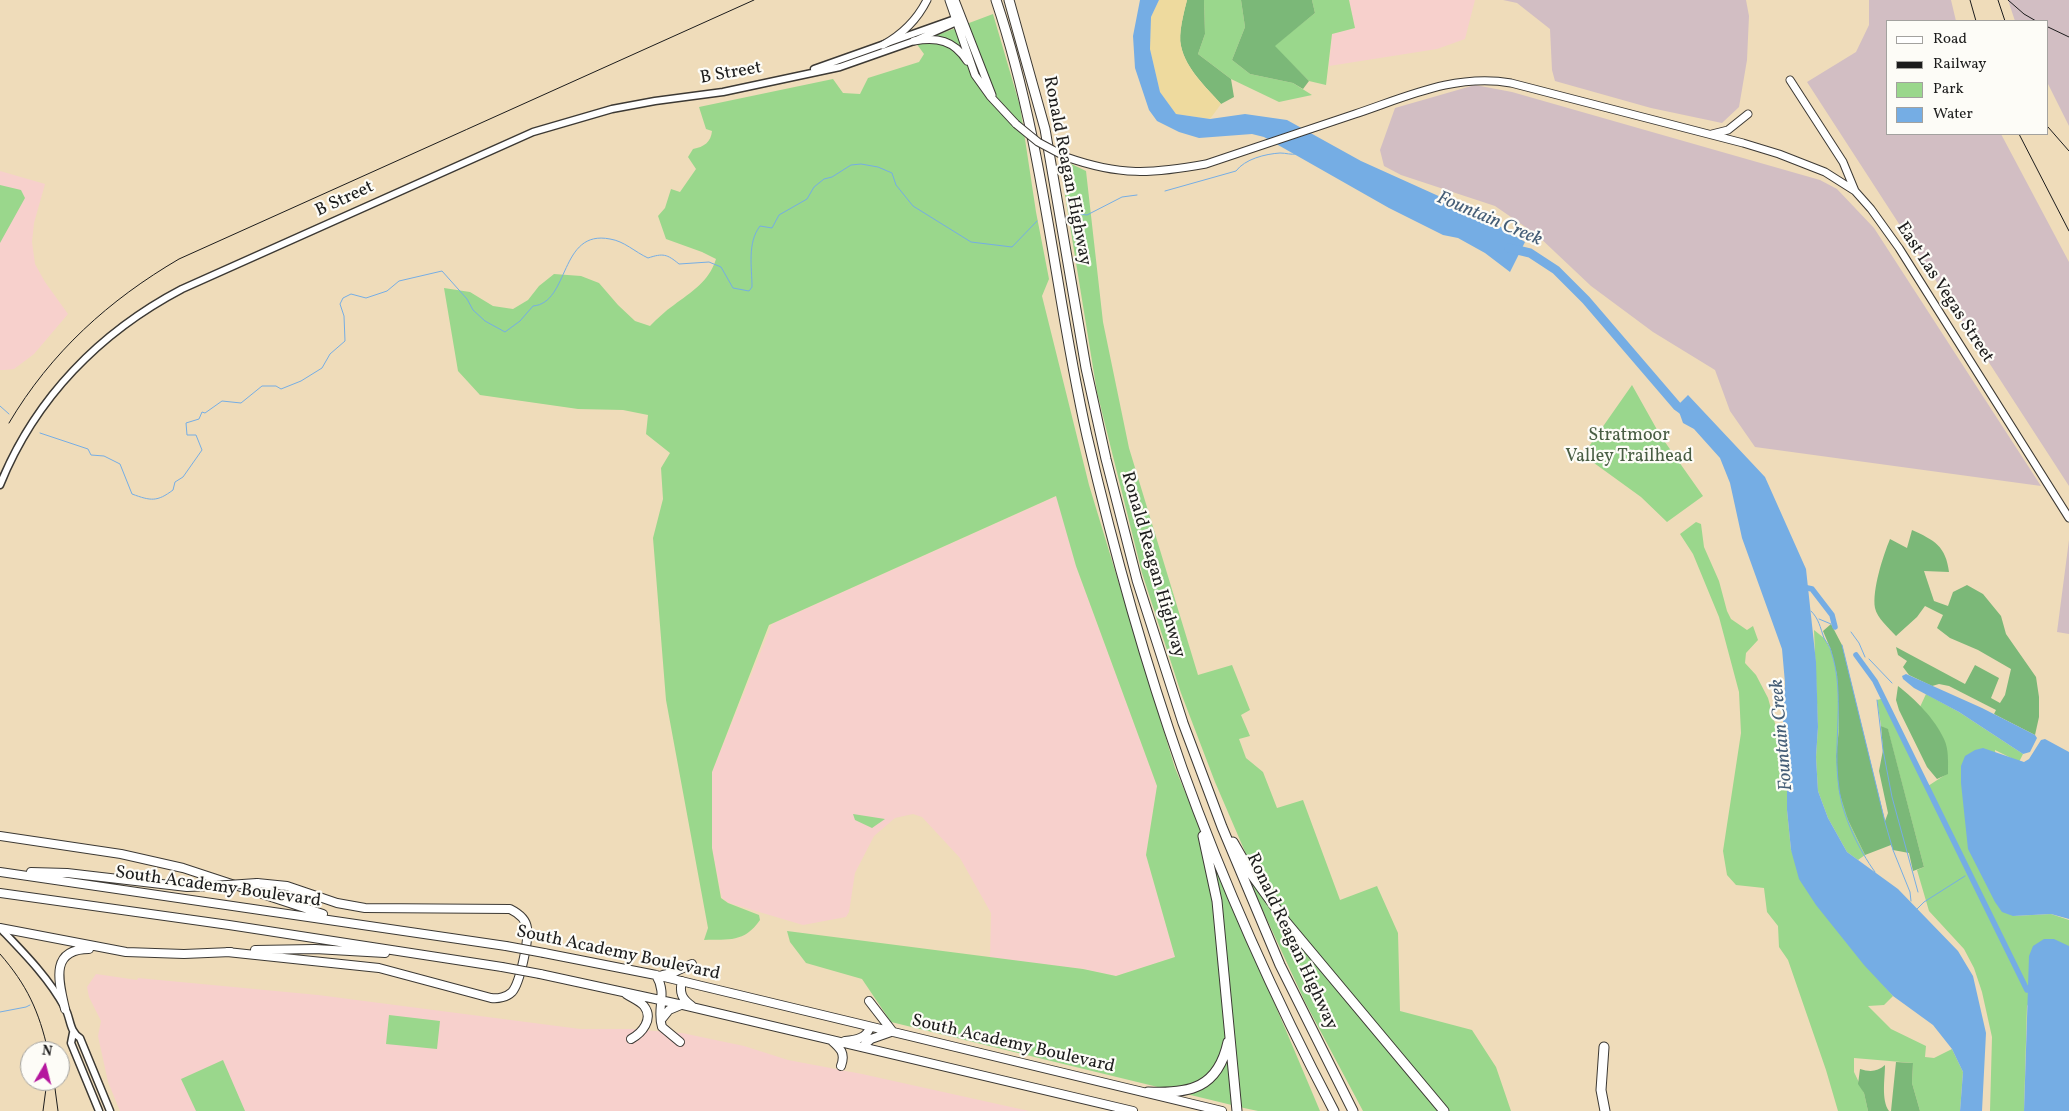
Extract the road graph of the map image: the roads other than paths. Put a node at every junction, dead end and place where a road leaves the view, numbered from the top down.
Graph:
1 (927, 0) edge
2 (949, 0) edge
3 (955, 0) edge
4 (996, 0) edge
5 (1009, 0) edge
6 (958, 21) junction
7 (914, 41) junction
8 (883, 45) junction
9 (975, 75) junction
10 (785, 80) junction
11 (1790, 80) dead end
12 (999, 106) junction
13 (1748, 114) dead end
14 (1708, 134) junction
15 (1855, 191) junction
16 (0, 484) edge
17 (2069, 518) edge
18 (1182, 769) junction
19 (1202, 775) junction
20 (0, 836) edge
21 (0, 872) edge
22 (0, 893) edge
23 (367, 924) junction
24 (0, 928) edge
25 (105, 948) junction
26 (227, 952) junction
27 (438, 956) junction
28 (692, 964) dead end
29 (656, 975) junction
30 (682, 981) junction
31 (620, 991) junction
32 (662, 1000) junction
33 (869, 1001) dead end
34 (683, 1004) junction
35 (693, 1007) junction
36 (65, 1009) junction
37 (660, 1022) junction
38 (870, 1027) junction
39 (893, 1032) junction
40 (1230, 1032) junction
41 (73, 1033) junction
42 (630, 1039) dead end
43 (829, 1039) junction
44 (680, 1042) dead end
45 (841, 1042) junction
46 (862, 1047) junction
47 (1604, 1048) dead end
48 (841, 1066) dead end
49 (1148, 1092) junction
50 (99, 1111) edge
51 (110, 1111) edge
52 (1133, 1111) edge
53 (1222, 1111) edge
54 (1237, 1111) edge
55 (1334, 1111) edge
56 (1353, 1111) edge
57 (1444, 1111) edge
58 (1604, 1111) edge

1 - 8 main road
2 - 6 main road
3 - 6 main road
4 - 18 highway, Ronald Reagan Highway
5 - 19 highway, Ronald Reagan Highway
6 - 7 main road, B Street
6 - 8 main road, B Street
6 - 9 main road
6 - 12 main road
7 - 9 main road
7 - 10 main road, B Street
8 - 10 main road, B Street
9 - 12 main road
10 - 16 main road, B Street
11 - 15 main road
12 - 14 main road, East Las Vegas Street, bridge
13 - 14 main road
14 - 15 main road, East Las Vegas Street
15 - 17 main road, East Las Vegas Street
18 - 40 highway
18 - 55 highway, Ronald Reagan Highway
19 - 56 highway, Ronald Reagan Highway
19 - 57 highway
20 - 23 highway
21 - 23 highway, South Academy Boulevard
21 - 26 highway, bridge
22 - 27 highway, South Academy Boulevard
23 - 29 highway, South Academy Boulevard, bridge
24 - 25 highway
24 - 36 main road
25 - 26 highway
25 - 36 highway
26 - 27 highway
27 - 31 highway, South Academy Boulevard, bridge
28 - 29 highway
29 - 30 highway, South Academy Boulevard
29 - 32 highway
30 - 35 highway
30 - 38 highway, South Academy Boulevard
31 - 32 highway, South Academy Boulevard
31 - 42 highway
32 - 34 highway, South Academy Boulevard
32 - 37 highway
33 - 39 highway
34 - 35 highway, South Academy Boulevard
34 - 37 highway
35 - 43 highway, South Academy Boulevard
36 - 41 main road
37 - 44 highway
38 - 39 highway, South Academy Boulevard
38 - 45 highway
39 - 46 highway
39 - 49 highway, South Academy Boulevard
40 - 49 highway
40 - 54 highway
41 - 50 main road
41 - 51 main road
43 - 45 highway, South Academy Boulevard
43 - 48 highway
45 - 46 highway, South Academy Boulevard
46 - 52 highway, South Academy Boulevard
47 - 58 highway
49 - 53 highway, South Academy Boulevard

